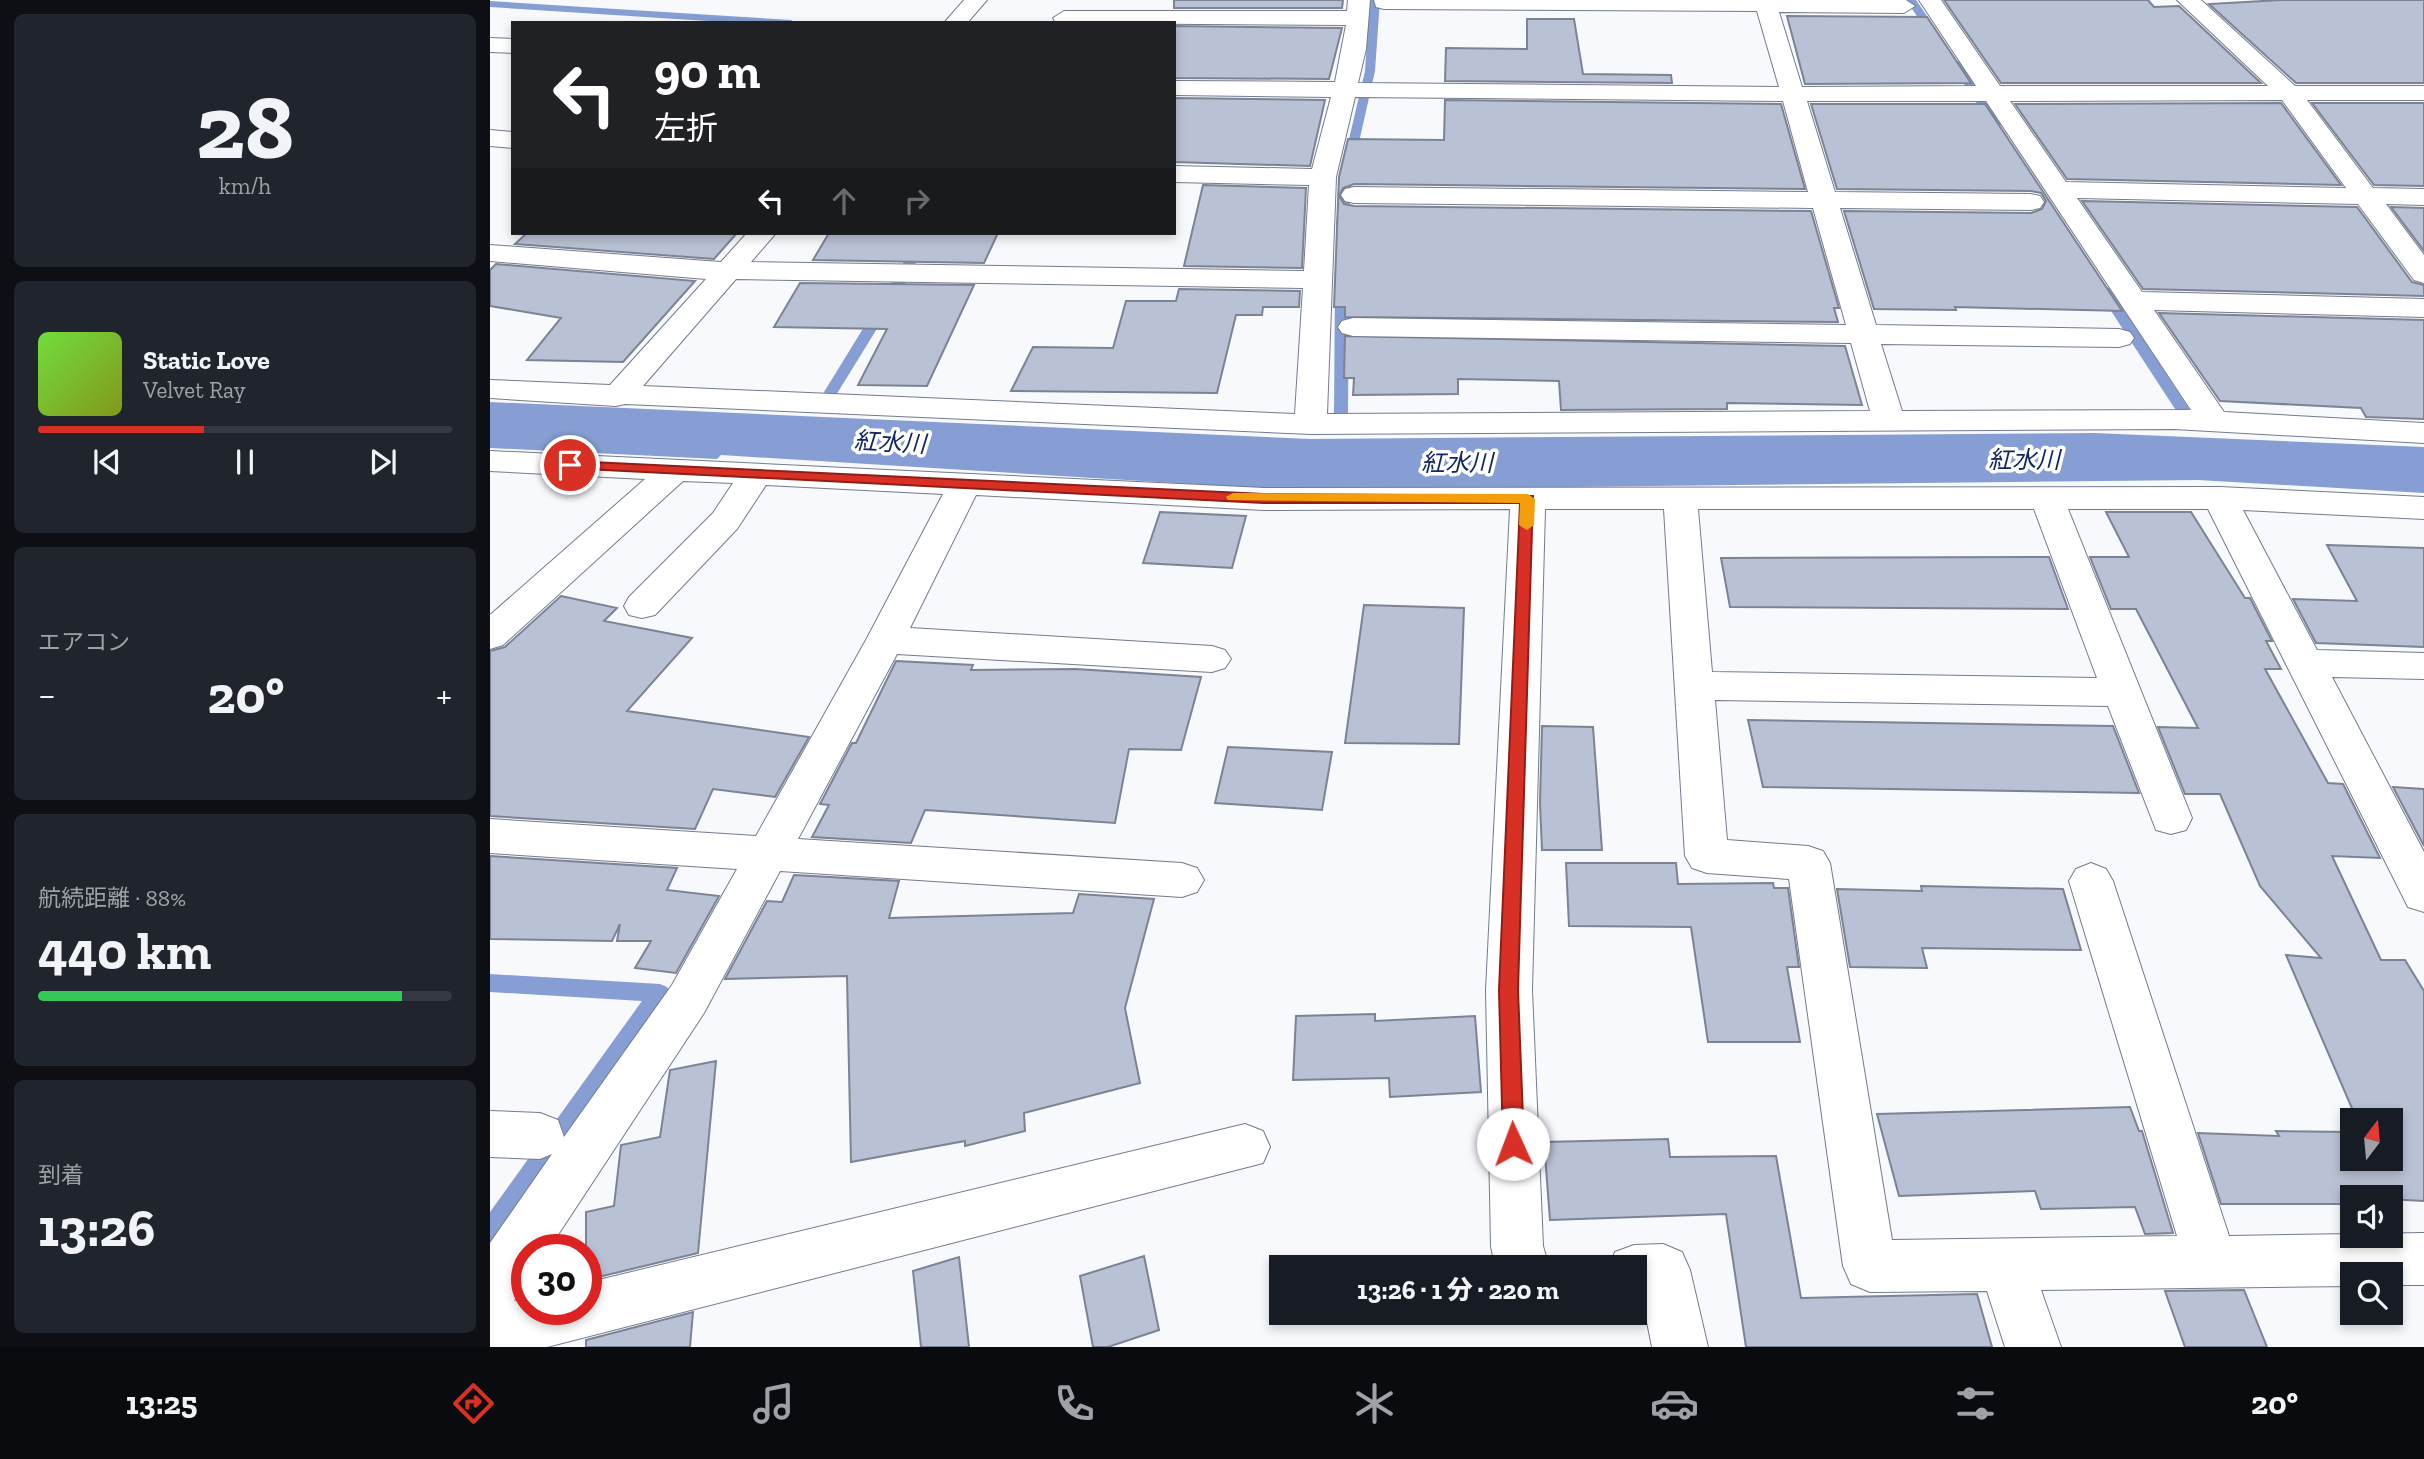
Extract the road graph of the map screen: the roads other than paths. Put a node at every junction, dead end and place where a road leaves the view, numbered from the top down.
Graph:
1 (976, 0) edge
2 (1930, 0) edge
3 (2188, 0) edge
4 (1384, 2) dead end
5 (1766, 3) edge
6 (1904, 6) dead end
7 (1358, 9) edge
8 (1064, 18) dead end
9 (958, 21) edge
10 (490, 45) edge
11 (511, 46) edge
12 (2127, 76) dead end
13 (1176, 88) edge
14 (1358, 88) junction
15 (2288, 92) junction
16 (1980, 93) junction
17 (2424, 93) edge
18 (1793, 94) junction
19 (2144, 95) junction
20 (490, 138) edge
21 (511, 140) edge
22 (1176, 174) edge
23 (1323, 177) junction
24 (2059, 190) junction
25 (1354, 195) dead end
26 (2365, 196) junction
27 (2424, 197) edge
28 (1825, 201) junction
29 (2031, 202) dead end
30 (760, 235) edge
31 (490, 253) edge
32 (729, 270) junction
33 (2424, 274) edge
34 (1318, 280) junction
35 (2133, 301) junction
36 (2424, 308) edge
37 (1353, 327) dead end
38 (1864, 335) junction
39 (2119, 338) dead end
40 (490, 389) edge
41 (616, 397) junction
42 (1889, 422) junction
43 (2215, 422) junction
44 (1311, 424) junction
45 (2424, 433) edge
46 (490, 461) edge
47 (676, 470) junction
48 (756, 475) junction
49 (965, 483) junction
50 (2047, 498) junction
51 (2220, 498) junction
52 (1528, 499) junction
53 (1679, 499) junction
54 (2424, 508) edge
55 (642, 606) dead end
56 (490, 636) edge
57 (885, 640) junction
58 (1212, 659) dead end
59 (2307, 663) junction
60 (2424, 666) edge
61 (1694, 686) junction
62 (2122, 692) junction
63 (2171, 818) dead end
64 (490, 836) edge
65 (768, 854) junction
66 (1182, 880) dead end
67 (2091, 881) dead end
68 (2424, 894) edge
69 (490, 1134) edge
70 (563, 1143) junction
71 (1245, 1147) dead end
72 (1519, 1255) edge
73 (2424, 1259) edge
74 (2211, 1262) junction
75 (2005, 1264) junction
76 (1647, 1270) edge
77 (490, 1289) edge
78 (490, 1334) edge
79 (1680, 1347) edge
80 (2033, 1347) edge

1 - 9 street
2 - 16 street
3 - 15 street
4 - 5 street
5 - 6 street
5 - 18 street
7 - 8 street
7 - 14 street
10 - 11 street
12 - 19 street
13 - 14 street
14 - 18 street
14 - 23 street
15 - 17 street
15 - 19 street
15 - 26 street
16 - 18 street
16 - 19 street
16 - 24 street
18 - 28 street
20 - 21 street
22 - 23 street
23 - 34 street
24 - 26 street
24 - 35 street
25 - 28 street
26 - 27 street
26 - 33 street
28 - 29 street
28 - 38 street
30 - 32 street
31 - 32 street
32 - 34 street
32 - 41 street
34 - 44 street
35 - 36 street
35 - 43 street
37 - 38 street
38 - 39 street
38 - 42 street
40 - 41 street
41 - 44 street
42 - 43 street
42 - 44 street
43 - 45 street
46 - 47 street
47 - 48 street
47 - 56 street
48 - 49 street
48 - 55 street
49 - 52 street
49 - 57 street
50 - 51 street
50 - 53 street
50 - 62 street
51 - 54 street
51 - 59 street
52 - 53 street
52 - 72 street
53 - 61 street
57 - 58 street
57 - 65 street
59 - 60 street
59 - 68 street
61 - 62 street
61 - 75 street
62 - 63 street
64 - 65 street
65 - 66 street
65 - 70 street
67 - 74 street
69 - 70 street
70 - 77 street
71 - 78 street
73 - 74 street
74 - 75 street
75 - 80 street
76 - 79 street

